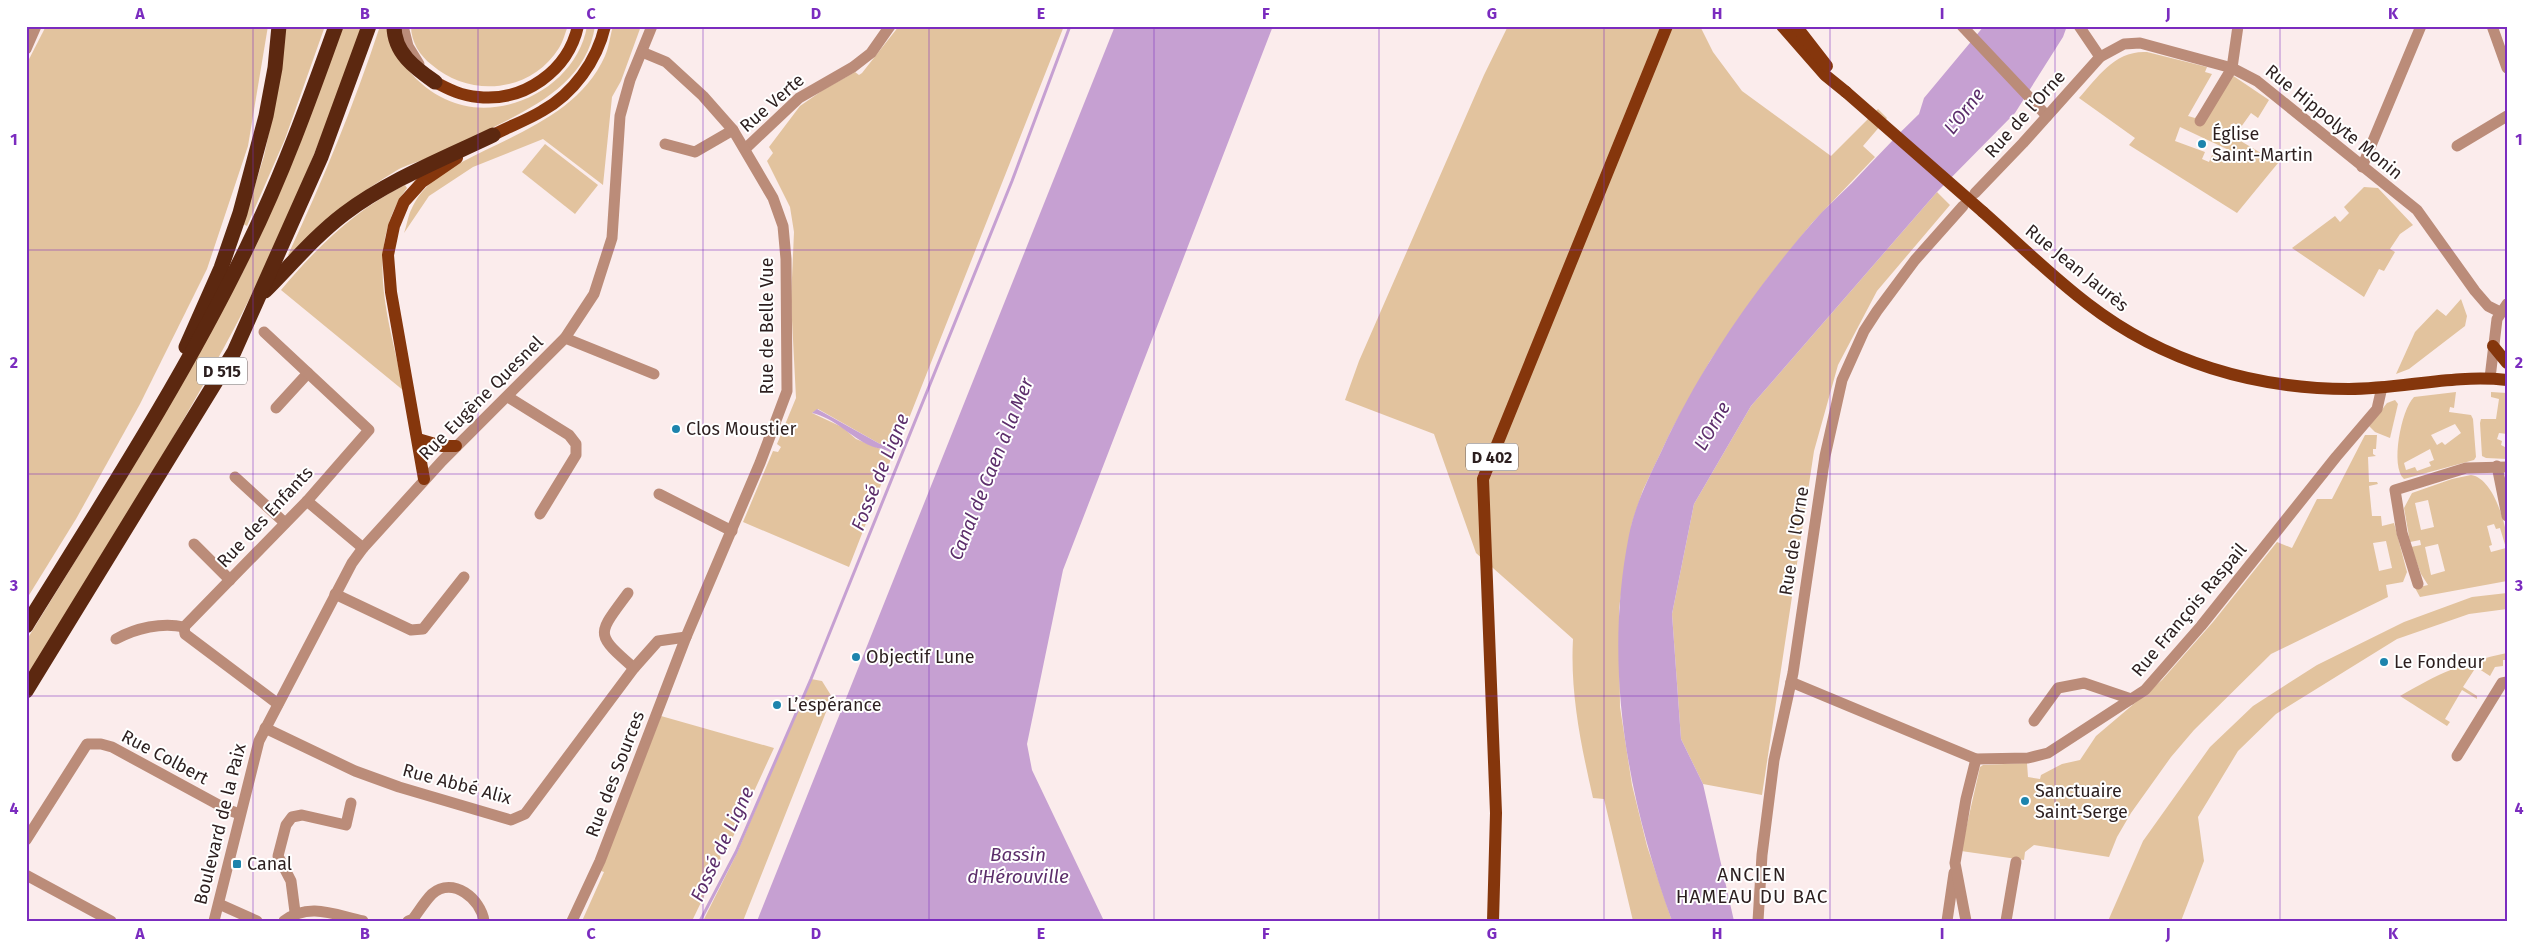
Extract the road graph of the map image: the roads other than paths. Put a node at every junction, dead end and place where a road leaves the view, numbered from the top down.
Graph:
1 (36, 26) edge
2 (279, 26) edge
3 (336, 26) edge
4 (369, 26) edge
5 (394, 26) edge
6 (403, 26) edge
7 (578, 26) edge
8 (605, 26) edge
9 (652, 26) edge
10 (890, 26) edge
11 (1667, 26) edge
12 (1782, 26) edge
13 (1796, 26) edge
14 (1962, 26) edge
15 (2079, 26) edge
16 (2238, 26) edge
17 (2421, 26) edge
18 (2492, 26) edge
19 (26, 49) edge
20 (642, 52) junction
21 (2100, 57) junction
22 (2232, 68) junction
23 (2507, 68) edge
24 (435, 82) junction
25 (1846, 92) junction
26 (2047, 116) junction
27 (2507, 116) edge
28 (2200, 121) dead end
29 (733, 130) junction
30 (493, 135) junction
31 (665, 144) dead end
32 (2457, 146) dead end
33 (745, 150) junction
34 (2362, 167) junction
35 (1975, 193) dead end
36 (1963, 206) dead end
37 (260, 296) junction
38 (2503, 308) edge
39 (264, 332) dead end
40 (565, 338) junction
41 (2493, 346) junction
42 (2507, 363) edge
43 (185, 364) junction
44 (308, 373) junction
45 (654, 374) dead end
46 (2490, 378) junction
47 (2507, 380) edge
48 (2382, 388) junction
49 (508, 397) junction
50 (276, 408) dead end
51 (418, 439) junction
52 (456, 446) junction
53 (2502, 466) edge
54 (235, 476) dead end
55 (424, 480) junction
56 (659, 494) dead end
57 (307, 501) junction
58 (540, 514) dead end
59 (2507, 516) edge
60 (285, 523) junction
61 (732, 531) junction
62 (194, 544) dead end
63 (363, 548) junction
64 (464, 576) dead end
65 (230, 580) junction
66 (2418, 584) dead end
67 (335, 594) junction
68 (628, 594) dead end
69 (26, 626) edge
70 (184, 627) junction
71 (686, 637) junction
72 (116, 639) dead end
73 (634, 668) junction
74 (1791, 682) junction
75 (2507, 682) edge
76 (26, 691) edge
77 (2131, 699) junction
78 (278, 704) junction
79 (2034, 721) dead end
80 (263, 732) junction
81 (2456, 756) dead end
82 (1976, 759) junction
83 (351, 803) dead end
84 (240, 814) junction
85 (26, 840) edge
86 (2016, 862) dead end
87 (1955, 864) junction
88 (26, 875) edge
89 (219, 904) junction
90 (295, 912) junction
91 (112, 921) edge
92 (214, 921) edge
93 (257, 921) edge
94 (284, 921) edge
95 (363, 921) edge
96 (408, 921) edge
97 (484, 921) edge
98 (572, 921) edge
99 (1493, 921) edge
100 (1758, 921) edge
101 (1947, 921) edge
102 (1966, 921) edge
103 (2006, 921) edge

1 - 19 street
2 - 43 highway
3 - 43 highway, D 515
4 - 37 highway, D 515
5 - 24 highway
6 - 24 street
7 - 24 main road
8 - 30 main road
9 - 20 street, Rue Eugène Quesnel
10 - 33 street, Rue Verte
11 - 99 main road, D 402
12 - 25 main road
13 - 25 main road
14 - 26 street
15 - 21 street
16 - 22 street
17 - 34 street
18 - 23 street
20 - 29 street, Rue de Belle Vue
20 - 40 street, Rue Eugène Quesnel
21 - 22 street, Rue Hippolyte Monin
21 - 26 street, Rue de l'Orne
22 - 28 street
22 - 34 street, Rue Hippolyte Monin
25 - 48 main road, Rue Jean Jaurès, bridge
26 - 35 street, Rue de l'Orne
27 - 32 street
29 - 31 street
29 - 33 street, Rue de Belle Vue
30 - 37 highway
30 - 51 main road
33 - 61 street, Rue de Belle Vue
34 - 38 street, Rue Hippolyte Monin
36 - 74 street, Rue de l'Orne
37 - 76 highway, D 515
38 - 41 street
39 - 44 street
40 - 45 street
40 - 49 street, Rue Eugène Quesnel
41 - 42 main road
41 - 46 street
43 - 69 highway, D 515
44 - 50 street
44 - 57 street, Rue des Enfants
46 - 47 main road, Rue Jean Jaurès
46 - 48 main road, Rue Jean Jaurès
48 - 77 street, Rue François Raspail
49 - 52 street, Rue Eugène Quesnel
49 - 58 street
51 - 52 main road
51 - 55 main road
52 - 55 street, Rue Eugène Quesnel
53 - 59 street
53 - 66 street
54 - 60 street
55 - 63 street, Rue Eugène Quesnel
56 - 61 street
57 - 60 street, Rue des Enfants
57 - 63 street
60 - 65 street, Rue des Enfants
61 - 71 street, Rue de Belle Vue
62 - 65 street
63 - 67 street, Rue Eugène Quesnel
64 - 67 street
65 - 70 street, Rue des Enfants
67 - 78 street, Rue Eugène Quesnel
68 - 73 street
70 - 72 street
70 - 78 street
71 - 73 street, Rue Abbé Alix
71 - 98 street, Rue des Sources
73 - 80 street, Rue Abbé Alix
74 - 82 street, Rue François Raspail
74 - 100 street, Rue de l'Orne
75 - 81 street
77 - 79 street
77 - 82 street, Rue François Raspail
78 - 80 street, Rue Eugène Quesnel
80 - 84 street, Boulevard de la Paix
82 - 87 street
83 - 90 street
84 - 85 street, Rue Colbert
84 - 89 street, Boulevard de la Paix
86 - 103 street
87 - 101 street
87 - 102 street
88 - 91 street
89 - 92 street, Boulevard de la Paix
89 - 93 street
90 - 94 street
90 - 95 street
96 - 97 street

